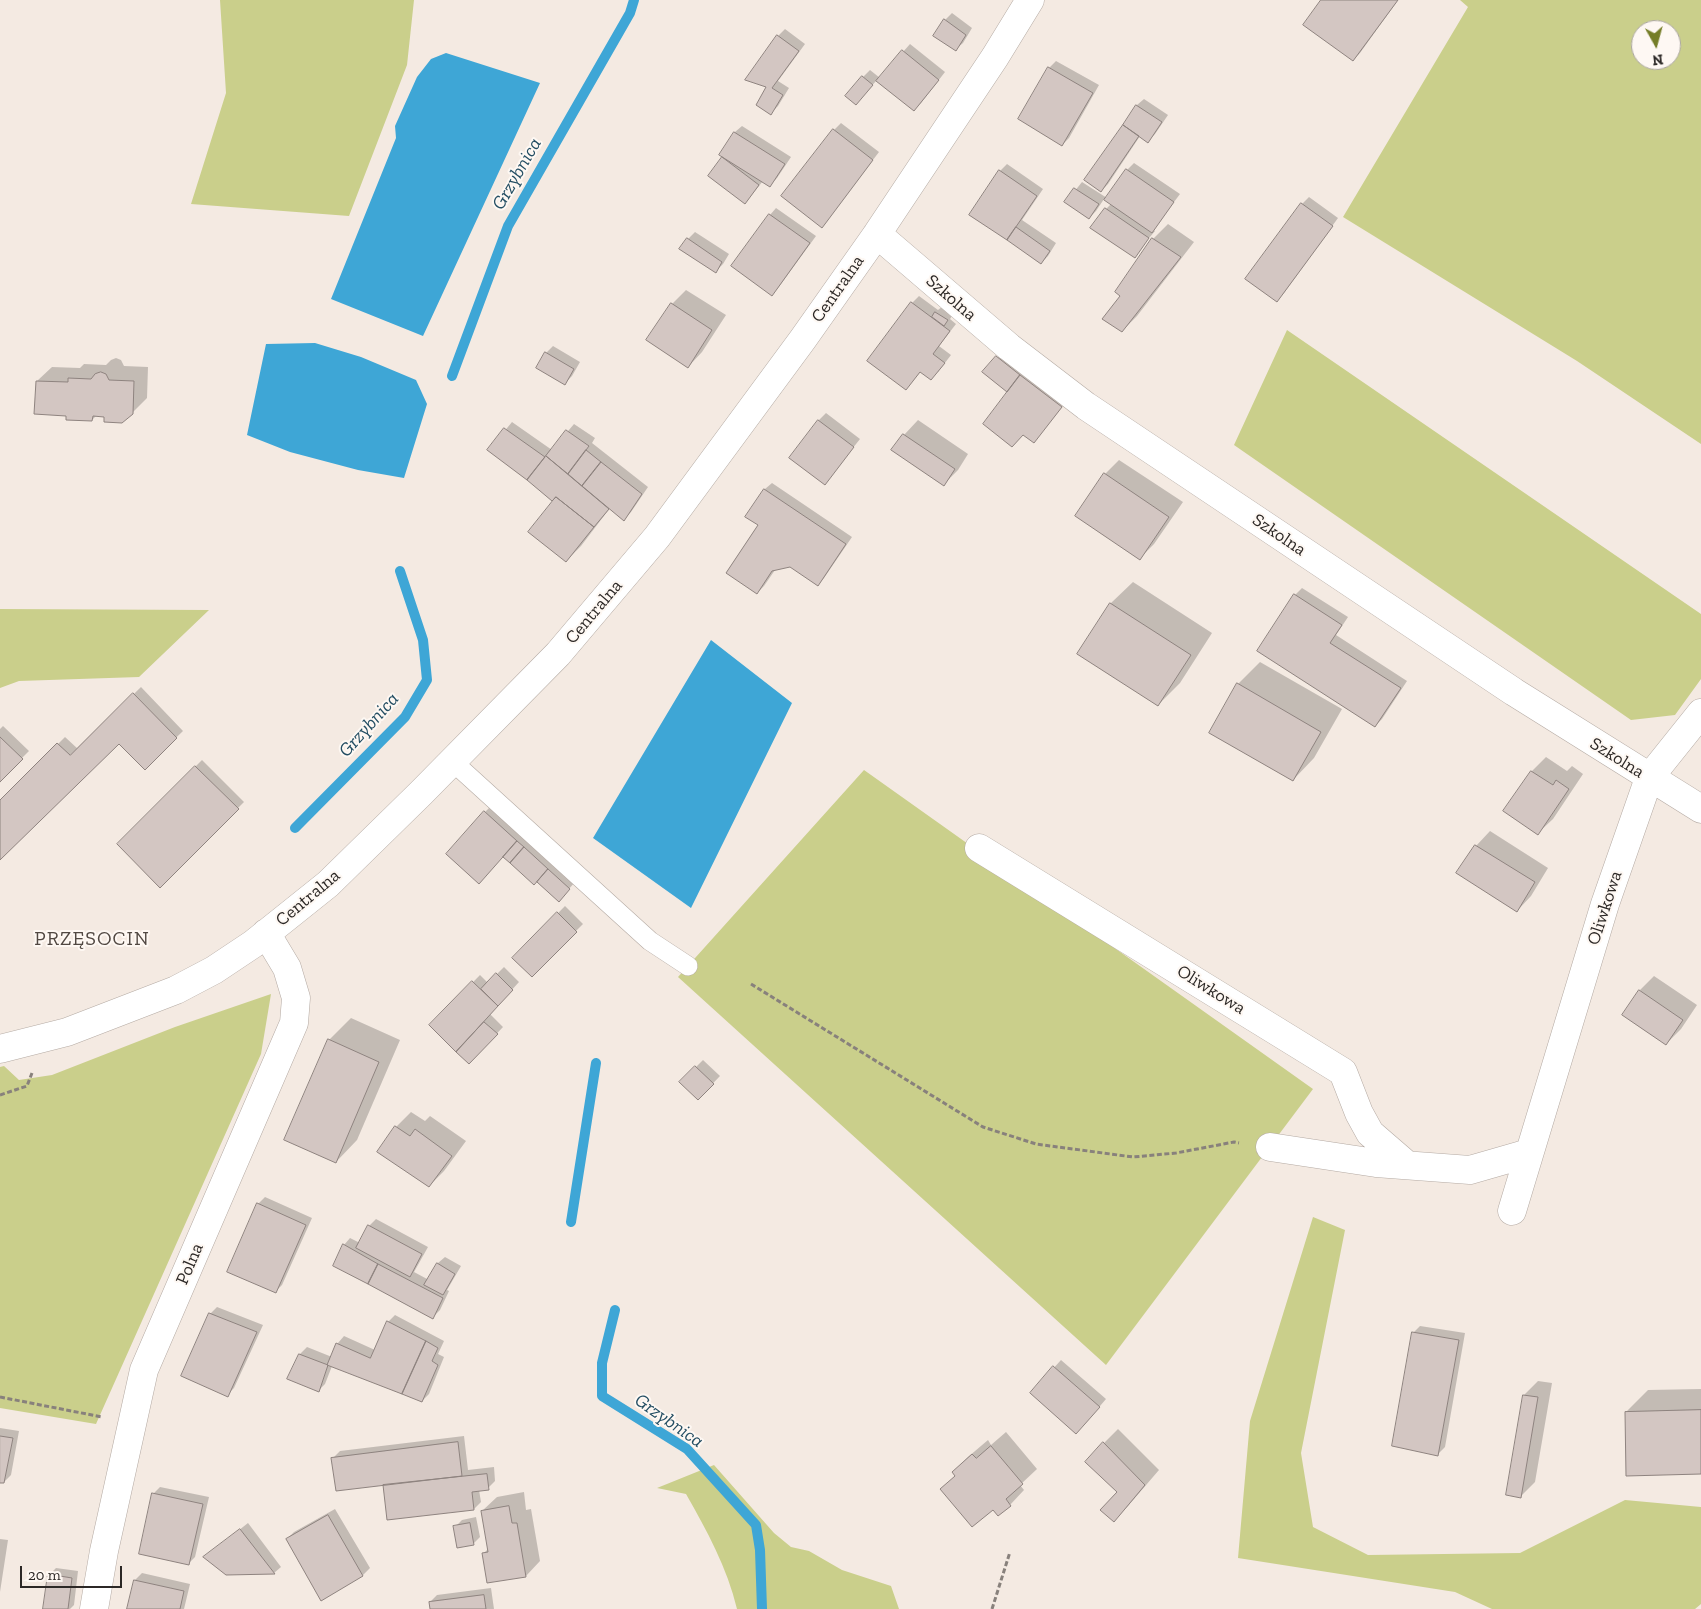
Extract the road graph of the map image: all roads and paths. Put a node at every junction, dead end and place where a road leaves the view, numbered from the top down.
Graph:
1 (1030, 0) edge
2 (877, 234) junction
3 (1701, 713) edge
4 (452, 761) junction
5 (1650, 778) junction
6 (1701, 809) edge
7 (979, 848) dead end
8 (266, 933) junction
9 (688, 966) dead end
10 (751, 984) dead end
11 (0, 1049) edge
12 (1270, 1147) joint
13 (1530, 1153) junction
14 (1407, 1165) junction
15 (1512, 1211) dead end
16 (0, 1396) edge
17 (132, 1423) junction
18 (1010, 1552) dead end
19 (94, 1609) edge
20 (992, 1609) edge

1 - 2 street, Centralna
2 - 4 street, Centralna
2 - 5 street, Szkolna
3 - 5 street, Oliwkowa
4 - 8 street, Centralna
4 - 9 lane
5 - 6 street, Szkolna
5 - 13 street, Oliwkowa
7 - 14 street, Oliwkowa
8 - 11 street, Centralna
8 - 17 street, Polna
10 - 12 path
12 - 14 street
13 - 14 street
13 - 15 street, Oliwkowa
16 - 17 path
17 - 19 street, Polna
18 - 20 path

